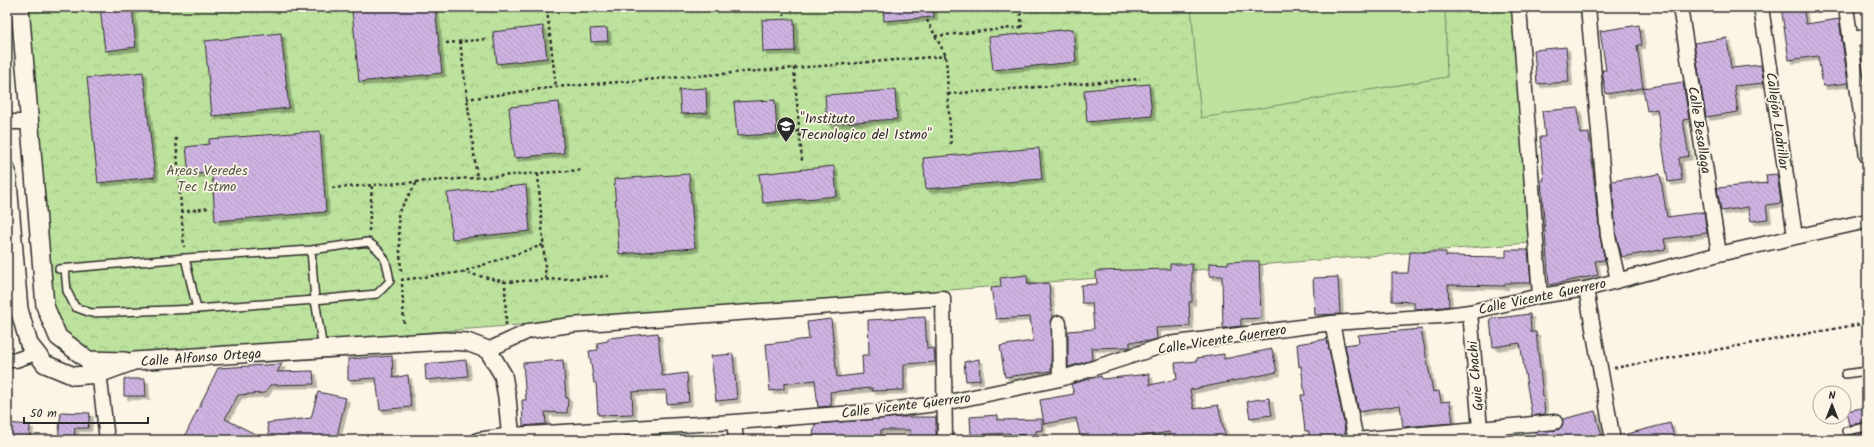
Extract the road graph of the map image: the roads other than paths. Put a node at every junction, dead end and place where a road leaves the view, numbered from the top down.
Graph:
1 (20, 7) edge
2 (1519, 7) edge
3 (1588, 7) edge
4 (1680, 7) edge
5 (1761, 7) edge
6 (1846, 7) edge
7 (1867, 36) edge
8 (1850, 40) junction
9 (7, 122) edge
10 (29, 122) junction
11 (1867, 156) edge
12 (7, 171) edge
13 (1866, 226) edge
14 (1795, 236) junction
15 (311, 250) junction
16 (1719, 254) junction
17 (185, 258) junction
18 (1618, 280) junction
19 (1586, 289) junction
20 (1540, 296) junction
21 (315, 300) junction
22 (197, 309) junction
23 (1470, 312) junction
24 (1332, 323) junction
25 (1059, 324) dead end
26 (323, 349) junction
27 (488, 350) junction
28 (36, 353) junction
29 (7, 360) edge
30 (98, 367) junction
31 (1867, 371) edge
32 (1845, 374) dead end
33 (1060, 379) junction
34 (944, 402) junction
35 (734, 422) junction
36 (1556, 422) dead end
37 (1867, 427) edge
38 (1846, 431) dead end
39 (1480, 435) edge
40 (511, 437) edge
41 (107, 440) edge
42 (478, 440) edge
43 (736, 440) edge
44 (945, 440) edge
45 (1355, 440) edge
46 (1614, 440) edge

1 - 10 street
2 - 20 street
3 - 18 street
4 - 16 street, Calle Besallaga
5 - 14 street, Callejón Ladrillar
6 - 8 street
7 - 8 street
8 - 11 street
9 - 10 street
10 - 30 street
12 - 28 street
13 - 14 street, Calle Vicente Guerrero
14 - 16 street, Calle Vicente Guerrero
15 - 17 lane
15 - 21 lane
15 - 21 lane
16 - 18 street, Calle Vicente Guerrero
17 - 22 lane
17 - 22 lane
18 - 19 street, Calle Vicente Guerrero
19 - 20 street, Calle Vicente Guerrero
19 - 46 street
20 - 23 street, Calle Vicente Guerrero
21 - 22 lane
21 - 26 lane
23 - 24 street, Calle Vicente Guerrero
23 - 39 street, Guie Chachi
24 - 33 street, Calle Vicente Guerrero
24 - 45 street
25 - 33 street
26 - 27 street, Calle Alfonso Ortega
26 - 30 street, Calle Alfonso Ortega
27 - 34 street
27 - 40 street
28 - 29 street
28 - 30 street
30 - 41 street
31 - 32 lane
33 - 34 street, Calle Vicente Guerrero
34 - 35 street, Calle Vicente Guerrero
34 - 44 street
35 - 40 street, Calle Vicente Guerrero
35 - 43 street
36 - 39 street
37 - 38 lane
39 - 45 street
40 - 42 street, Calle Vicente Guerrero

